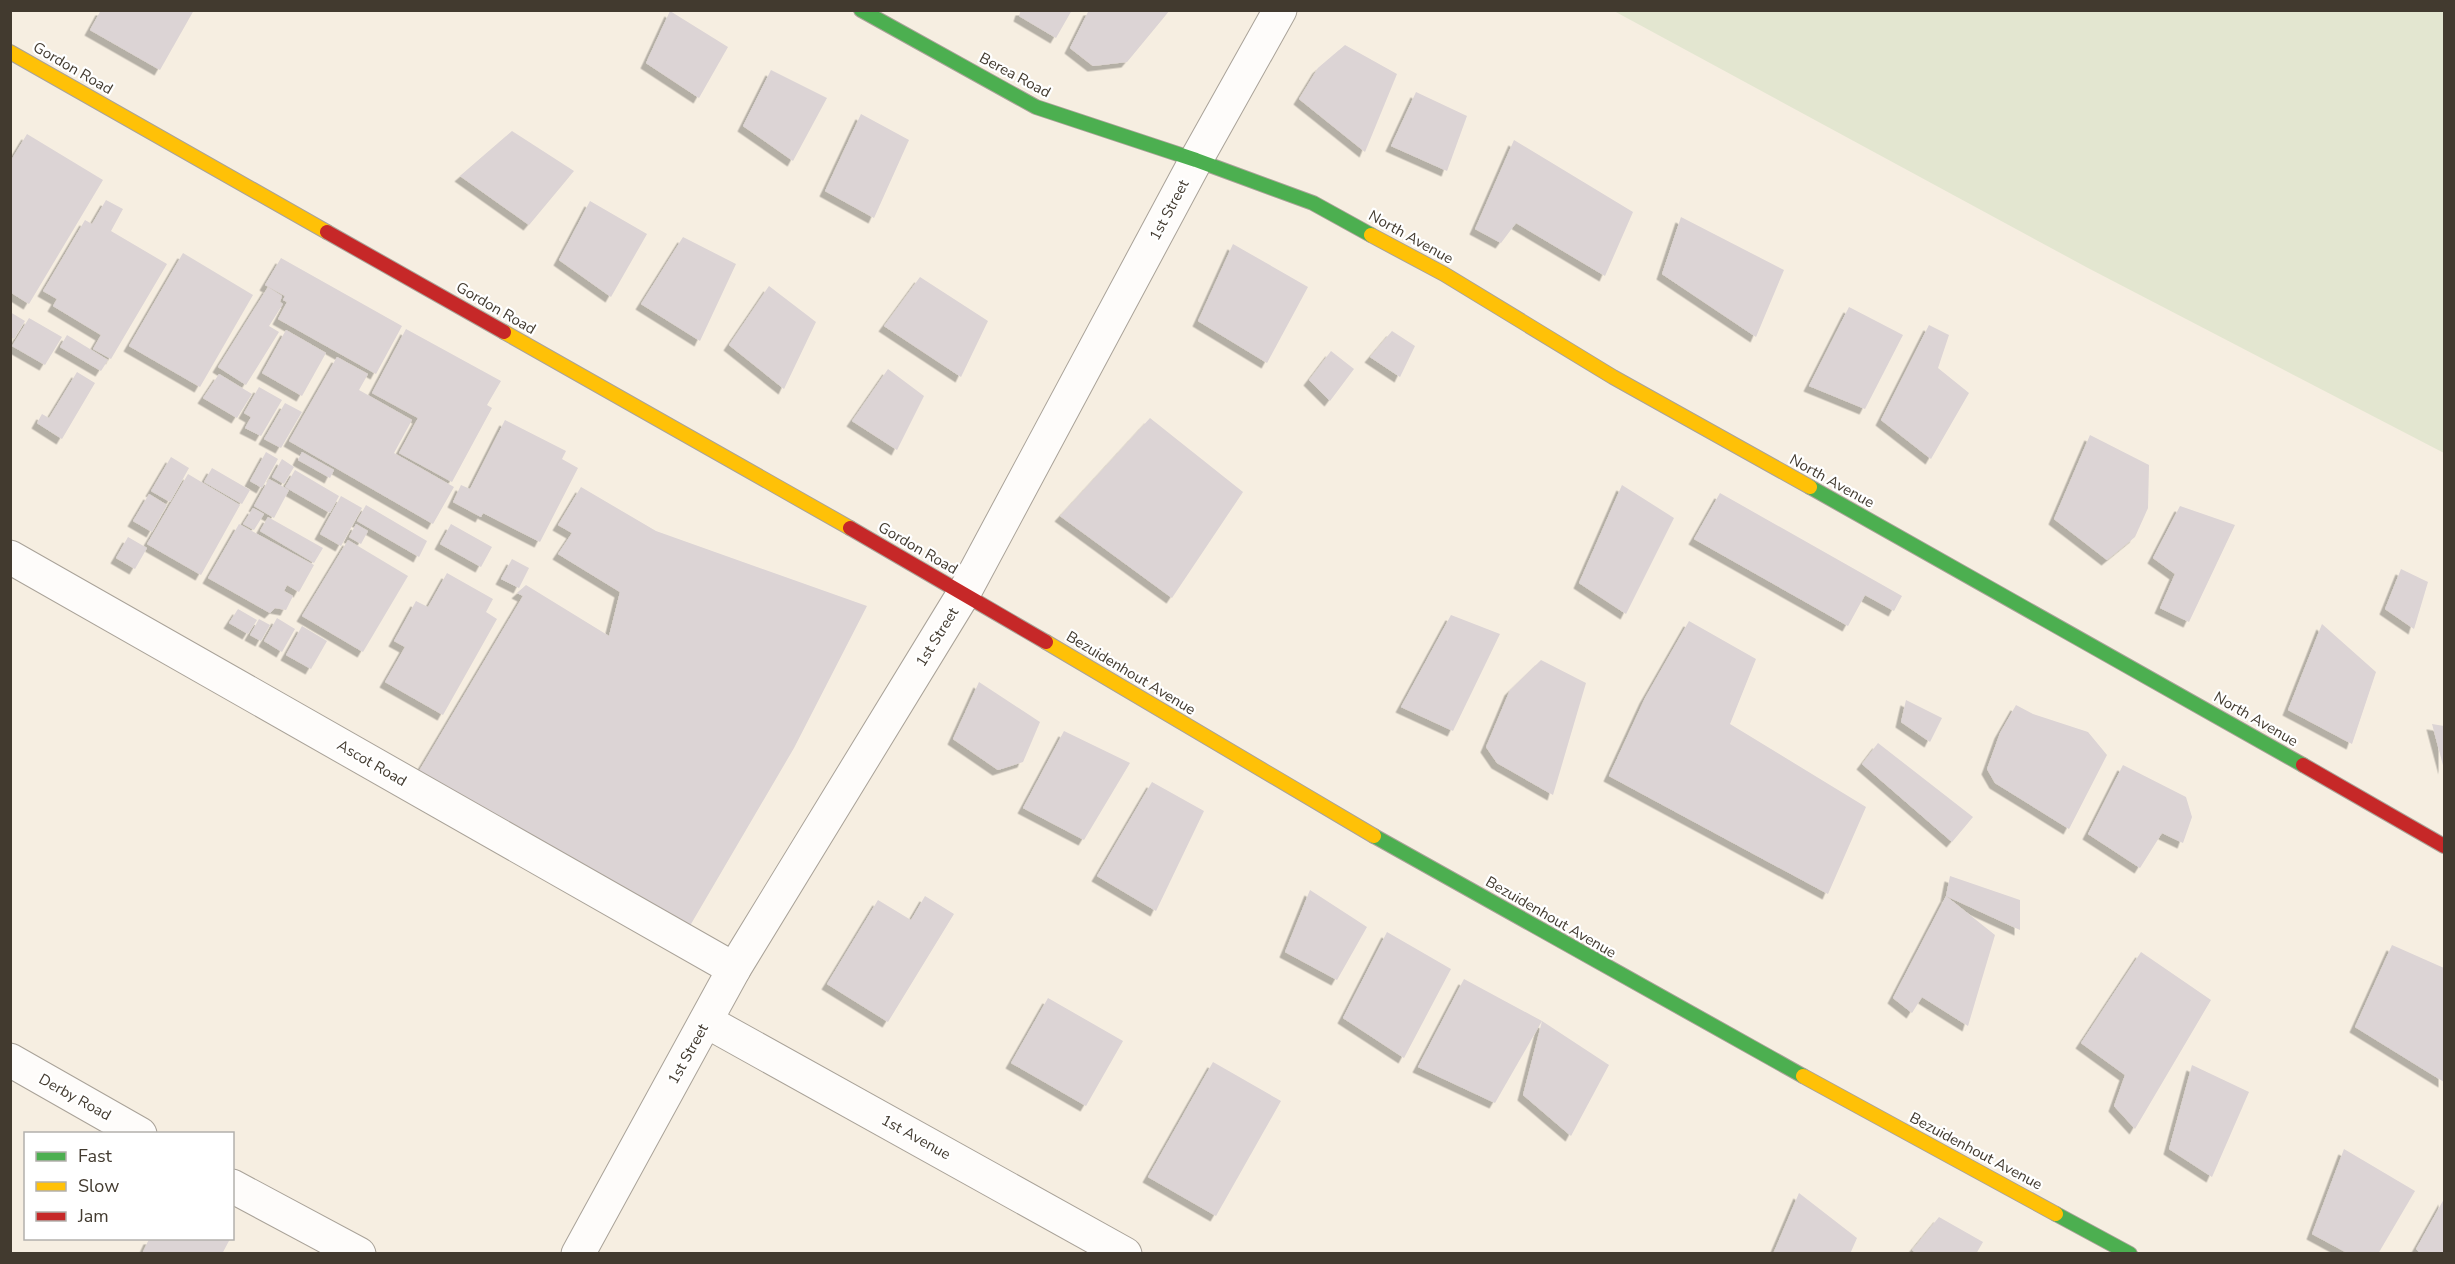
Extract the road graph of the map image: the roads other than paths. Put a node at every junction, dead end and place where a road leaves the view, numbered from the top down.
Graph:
1 (861, 10) edge
2 (1280, 10) edge
3 (10, 52) edge
4 (1196, 160) junction
5 (10, 557) edge
6 (964, 593) junction
7 (2445, 846) edge
8 (734, 969) junction
9 (706, 1021) junction
10 (10, 1060) edge
11 (136, 1132) edge
12 (234, 1187) edge
13 (261, 1202) junction
14 (306, 1254) edge
15 (359, 1254) edge
16 (578, 1254) edge
17 (1125, 1254) edge
18 (2130, 1254) edge

1 - 4 street, Berea Road
2 - 4 street, 1st Street
3 - 6 street, Gordon Road
4 - 6 street, 1st Street
4 - 7 street, North Avenue
5 - 8 street, Ascot Road
6 - 8 street, 1st Street
6 - 18 street, Bezuidenhout Avenue
8 - 9 street, 1st Street
9 - 16 street, 1st Street
9 - 17 street, 1st Avenue
10 - 11 street, Derby Road
12 - 13 street
13 - 14 street
13 - 15 street

